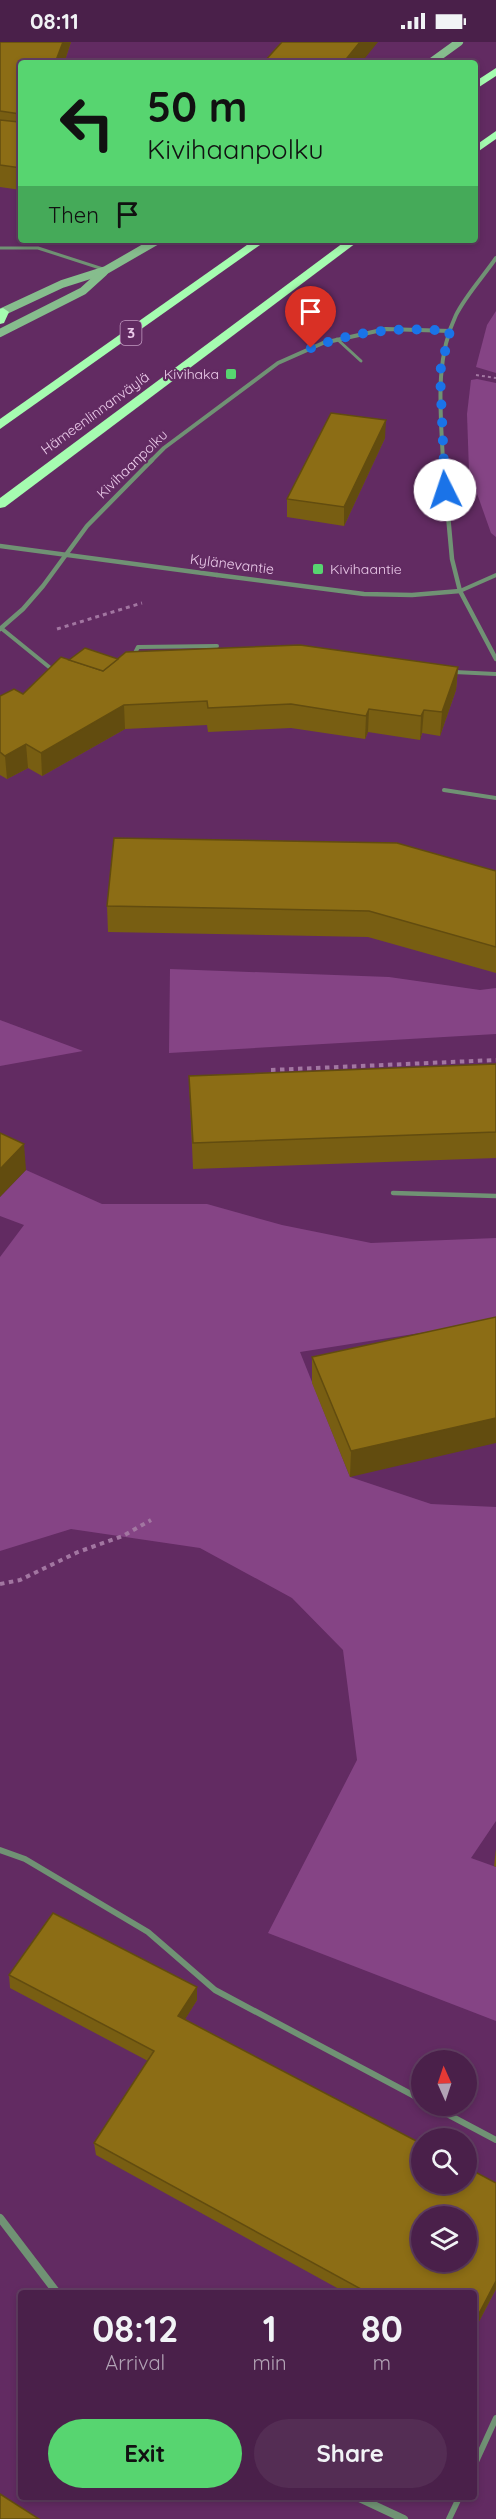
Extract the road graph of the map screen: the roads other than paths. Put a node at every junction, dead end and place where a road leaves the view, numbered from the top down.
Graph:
1 (459, 42) edge
2 (434, 60) edge
3 (496, 71) edge
4 (478, 84) edge
5 (496, 134) edge
6 (478, 148) edge
7 (153, 243) edge
8 (257, 243) edge
9 (350, 243) edge
10 (0, 248) edge
11 (496, 258) edge
12 (106, 270) junction
13 (1, 315) edge
14 (450, 331) junction
15 (0, 333) edge
16 (337, 339) junction
17 (361, 361) dead end
18 (0, 425) edge
19 (0, 504) edge
20 (0, 546) edge
21 (496, 575) edge
22 (460, 591) junction
23 (1, 629) edge
24 (217, 646) edge
25 (133, 657) edge
26 (496, 659) edge
27 (445, 672) edge
28 (496, 674) edge
29 (61, 676) edge
30 (444, 790) dead end
31 (496, 798) edge
32 (393, 1192) dead end
33 (496, 1196) edge
34 (0, 1850) edge
35 (411, 2094) edge
36 (451, 2116) edge
37 (496, 2140) edge
38 (0, 2219) edge
39 (55, 2290) edge
40 (496, 2418) edge
41 (477, 2459) edge
42 (363, 2500) edge
43 (458, 2500) edge
44 (404, 2519) edge
45 (450, 2519) edge

1 - 2 street
3 - 4 highway
5 - 6 highway
7 - 12 street
8 - 18 highway, 3
9 - 19 highway, Hämeenlinnanväylä
10 - 12 lane
11 - 14 street
12 - 13 street
12 - 15 street
14 - 16 street, Kivihaanpolku
14 - 22 street
16 - 17 lane
16 - 23 street, Kivihaanpolku
20 - 22 street, Kylänevantie, bridge
21 - 22 lane
22 - 26 street
23 - 29 lane
24 - 25 lane
27 - 28 lane
30 - 31 lane
32 - 33 lane
34 - 35 lane
36 - 37 lane
38 - 39 street
40 - 41 lane
42 - 44 street
43 - 45 lane

